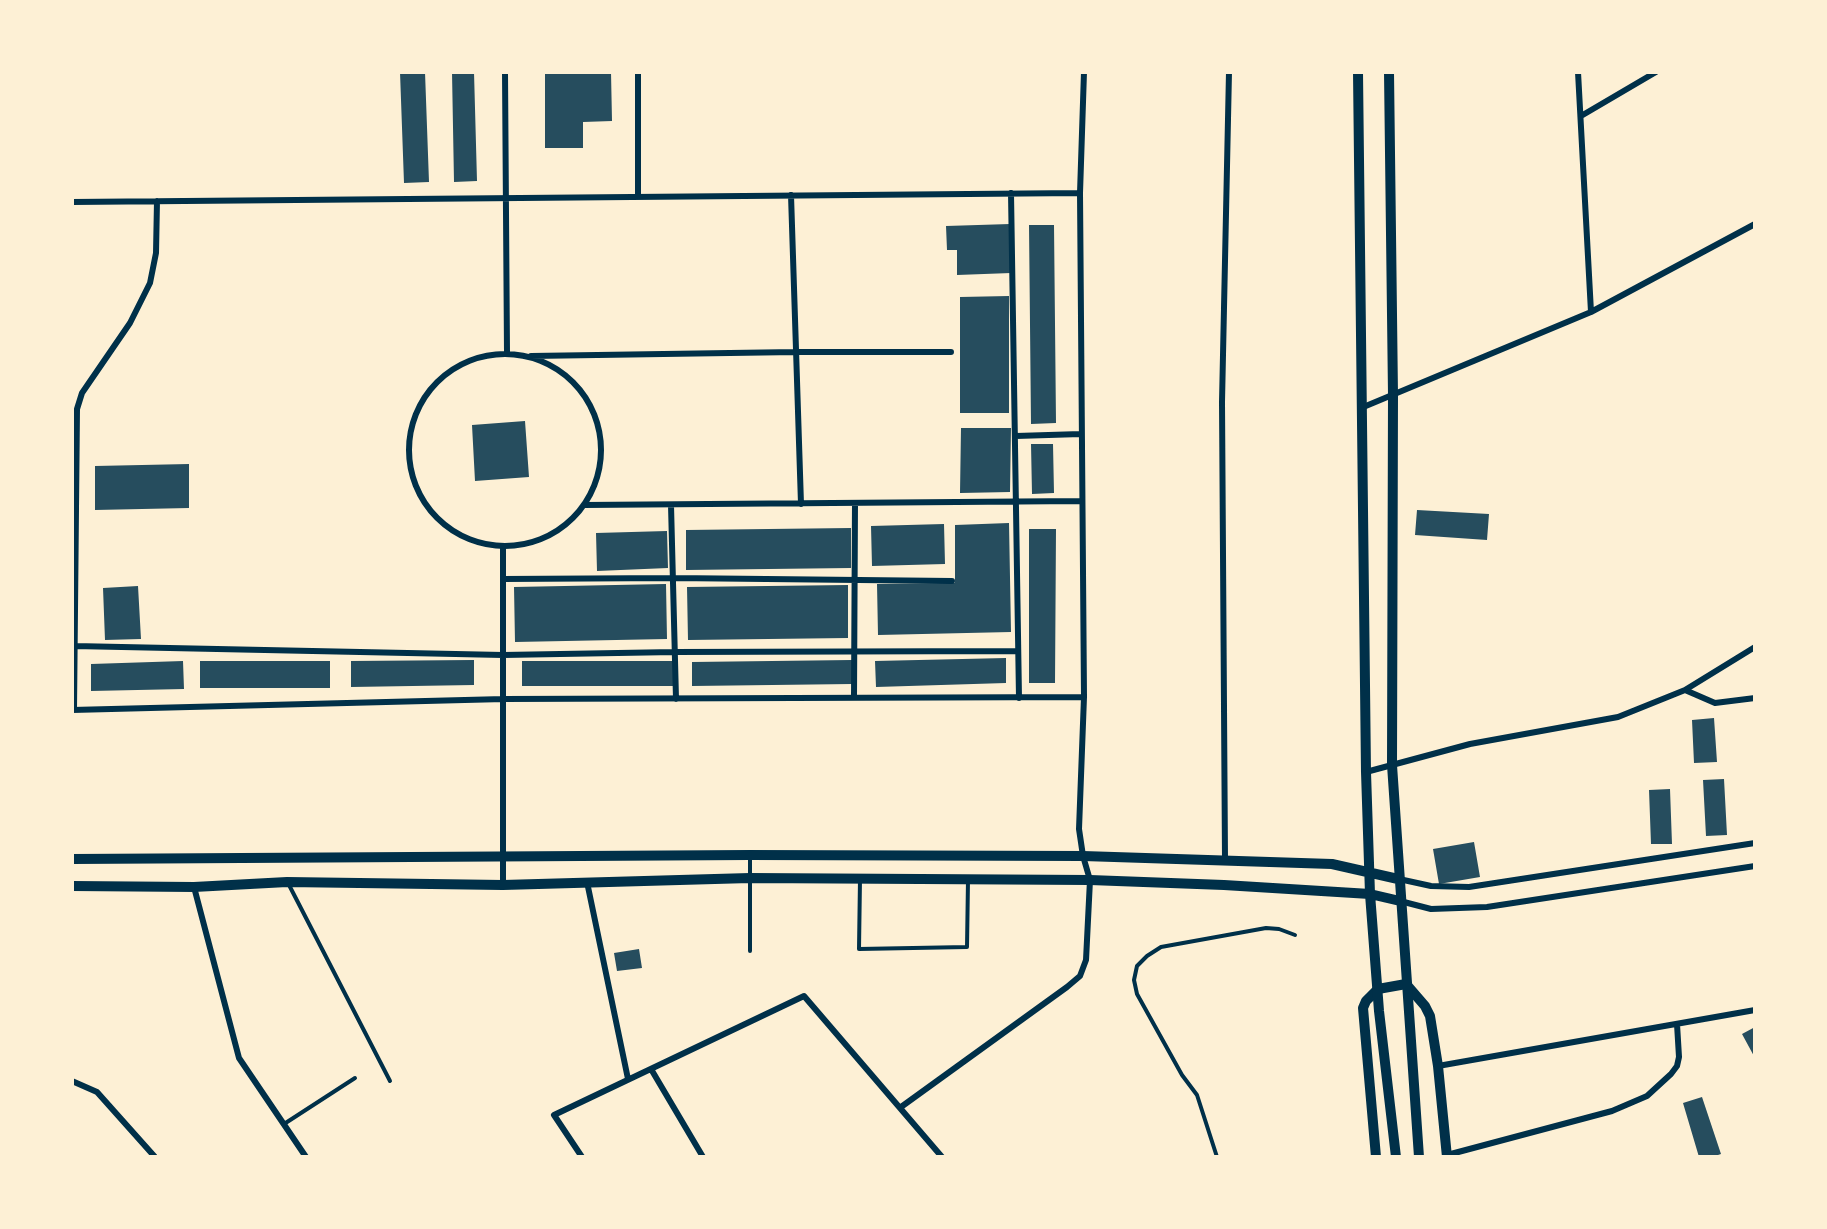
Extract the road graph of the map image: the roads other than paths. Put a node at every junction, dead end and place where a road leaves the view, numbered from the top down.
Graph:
1 (505, 72) edge
2 (638, 72) edge
3 (1084, 72) edge
4 (1230, 72) edge
5 (1358, 72) edge
6 (1389, 72) edge
7 (1578, 72) edge
8 (1656, 72) edge
9 (1581, 116) junction
10 (1080, 193) junction
11 (1011, 194) junction
12 (790, 195) junction
13 (638, 197) junction
14 (505, 198) junction
15 (157, 201) junction
16 (72, 202) edge
17 (1755, 224) edge
18 (1591, 312) junction
19 (796, 352) junction
20 (951, 352) dead end
21 (507, 353) junction
22 (529, 356) junction
23 (1393, 395) junction
24 (1361, 408) junction
25 (1081, 434) junction
26 (1016, 436) junction
27 (1081, 501) junction
28 (1017, 502) junction
29 (855, 503) junction
30 (801, 504) junction
31 (584, 505) junction
32 (671, 505) junction
33 (503, 548) junction
34 (673, 578) junction
35 (503, 579) junction
36 (855, 579) junction
37 (952, 581) dead end
38 (74, 646) junction
39 (1755, 647) edge
40 (854, 651) junction
41 (1018, 651) junction
42 (675, 652) junction
43 (503, 655) junction
44 (1685, 690) junction
45 (854, 698) junction
46 (1018, 698) junction
47 (1084, 698) junction
48 (1755, 698) edge
49 (504, 699) junction
50 (676, 699) junction
51 (73, 710) edge
52 (1392, 765) junction
53 (1366, 772) junction
54 (1755, 843) edge
55 (750, 855) junction
56 (1083, 856) junction
57 (503, 858) junction
58 (1225, 859) junction
59 (72, 860) edge
60 (1755, 866) edge
61 (1370, 871) junction
62 (750, 878) junction
63 (860, 879) junction
64 (1398, 879) junction
65 (968, 880) junction
66 (1090, 880) junction
67 (287, 882) junction
68 (587, 882) junction
69 (503, 885) junction
70 (72, 886) edge
71 (194, 887) junction
72 (1370, 894) junction
73 (1400, 901) junction
74 (1295, 935) dead end
75 (750, 951) dead end
76 (1406, 984) junction
77 (1378, 989) junction
78 (1755, 1011) edge
79 (1677, 1024) junction
80 (1438, 1066) junction
81 (651, 1069) junction
82 (355, 1078) dead end
83 (628, 1080) junction
84 (72, 1081) edge
85 (390, 1082) dead end
86 (901, 1107) junction
87 (284, 1124) junction
88 (1447, 1156) edge
89 (155, 1157) edge
90 (306, 1157) edge
91 (582, 1157) edge
92 (703, 1157) edge
93 (942, 1157) edge
94 (1217, 1157) edge
95 (1376, 1157) edge
96 (1396, 1157) edge
97 (1419, 1157) edge

1 - 14 street
2 - 13 street
3 - 10 street
4 - 58 street
5 - 24 main road
6 - 23 main road
7 - 9 street
8 - 9 street
9 - 18 street
10 - 11 street
10 - 25 street
11 - 12 street
11 - 26 street
12 - 13 street
12 - 19 street
13 - 14 street
14 - 15 street
14 - 21 street
15 - 16 street
15 - 38 street
17 - 18 street
18 - 23 street
19 - 20 street
19 - 22 street
19 - 30 street
21 - 22 street
21 - 33 street
22 - 31 street
23 - 24 street
23 - 52 main road
24 - 53 main road
25 - 26 street
25 - 27 street
26 - 28 street
27 - 28 street
27 - 47 street
28 - 29 street
28 - 41 street
29 - 30 street
29 - 36 street
30 - 32 street
31 - 32 street
31 - 33 street
32 - 34 street
33 - 35 street
34 - 35 street
34 - 36 street
34 - 42 street
35 - 43 street
36 - 37 street
36 - 40 street
38 - 43 street
38 - 51 street
39 - 44 street
40 - 41 street
40 - 42 street
40 - 45 street
41 - 46 street
42 - 43 street
42 - 50 street
43 - 49 street
44 - 48 street
44 - 52 street
45 - 46 street
45 - 50 street
46 - 47 street
47 - 56 street
49 - 50 street
49 - 51 street
49 - 57 street
52 - 53 street
52 - 64 main road
53 - 61 main road
54 - 64 street
55 - 56 main road
55 - 57 main road
55 - 62 lane
56 - 58 main road
56 - 66 street
57 - 59 main road
57 - 69 street
58 - 61 main road
60 - 73 street
61 - 64 main road
61 - 72 main road
62 - 63 main road
62 - 68 main road
62 - 75 lane
63 - 65 main road
63 - 65 lane
64 - 73 main road
65 - 66 main road
66 - 72 main road
66 - 86 street
67 - 69 main road
67 - 71 main road
67 - 85 lane
68 - 69 main road
68 - 83 street
70 - 71 main road
71 - 87 street
72 - 73 main road
72 - 77 main road
73 - 76 main road
74 - 94 lane
76 - 77 main road
76 - 80 main road
76 - 97 main road
77 - 95 main road
77 - 96 main road
78 - 79 street
79 - 80 street
79 - 88 street
80 - 88 main road
81 - 83 street
81 - 86 street
81 - 92 street
82 - 87 lane
83 - 91 street
84 - 89 street
86 - 93 street
87 - 90 street

